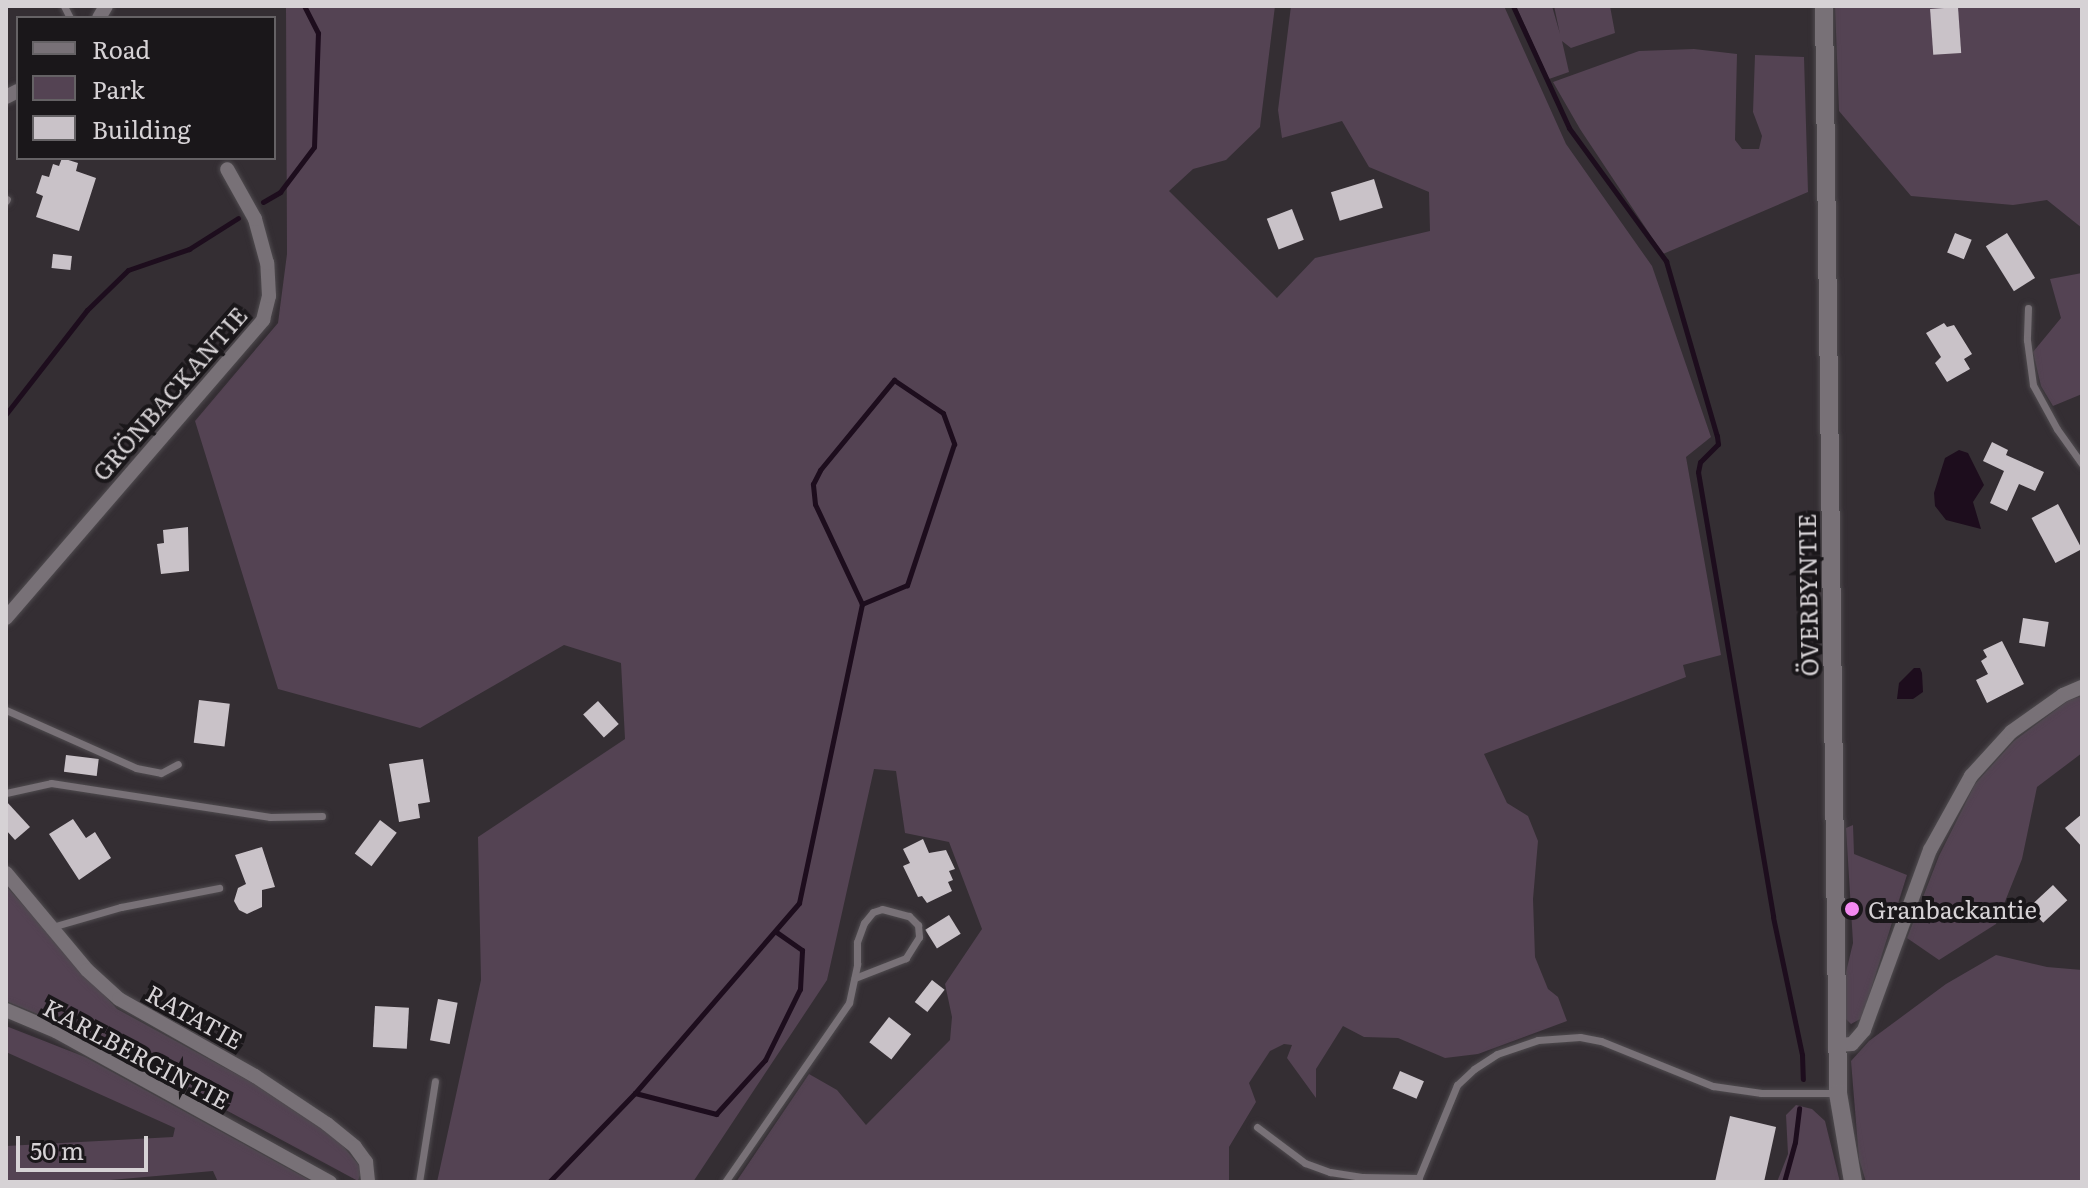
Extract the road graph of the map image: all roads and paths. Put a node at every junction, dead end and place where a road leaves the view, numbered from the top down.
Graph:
1 (1824, 6) edge
2 (227, 169) dead end
3 (2028, 308) dead end
4 (2082, 464) edge
5 (6, 618) edge
6 (2082, 687) edge
7 (6, 710) edge
8 (178, 764) dead end
9 (6, 793) edge
10 (322, 816) dead end
11 (6, 873) edge
12 (219, 888) dead end
13 (50, 928) junction
14 (855, 978) junction
15 (6, 1010) edge
16 (1837, 1045) junction
17 (435, 1081) dead end
18 (1838, 1093) junction
19 (1257, 1127) dead end
20 (1418, 1180) edge
21 (330, 1182) edge
22 (368, 1182) edge
23 (419, 1182) edge
24 (725, 1182) edge
25 (1853, 1182) edge

1 - 16 street, ÖVERBYNTIE
2 - 5 street, GRÖNBACKANTIE
3 - 4 lane
6 - 16 street
7 - 8 lane
9 - 10 lane
11 - 13 street, RATATIE
12 - 13 lane
13 - 22 street, RATATIE
14 - 14 lane
14 - 24 lane
15 - 21 street, KARLBERGINTIE
16 - 18 street, ÖVERBYNTIE
17 - 23 lane
18 - 20 lane
18 - 25 street, ÖVERBYNTIE
19 - 20 lane

